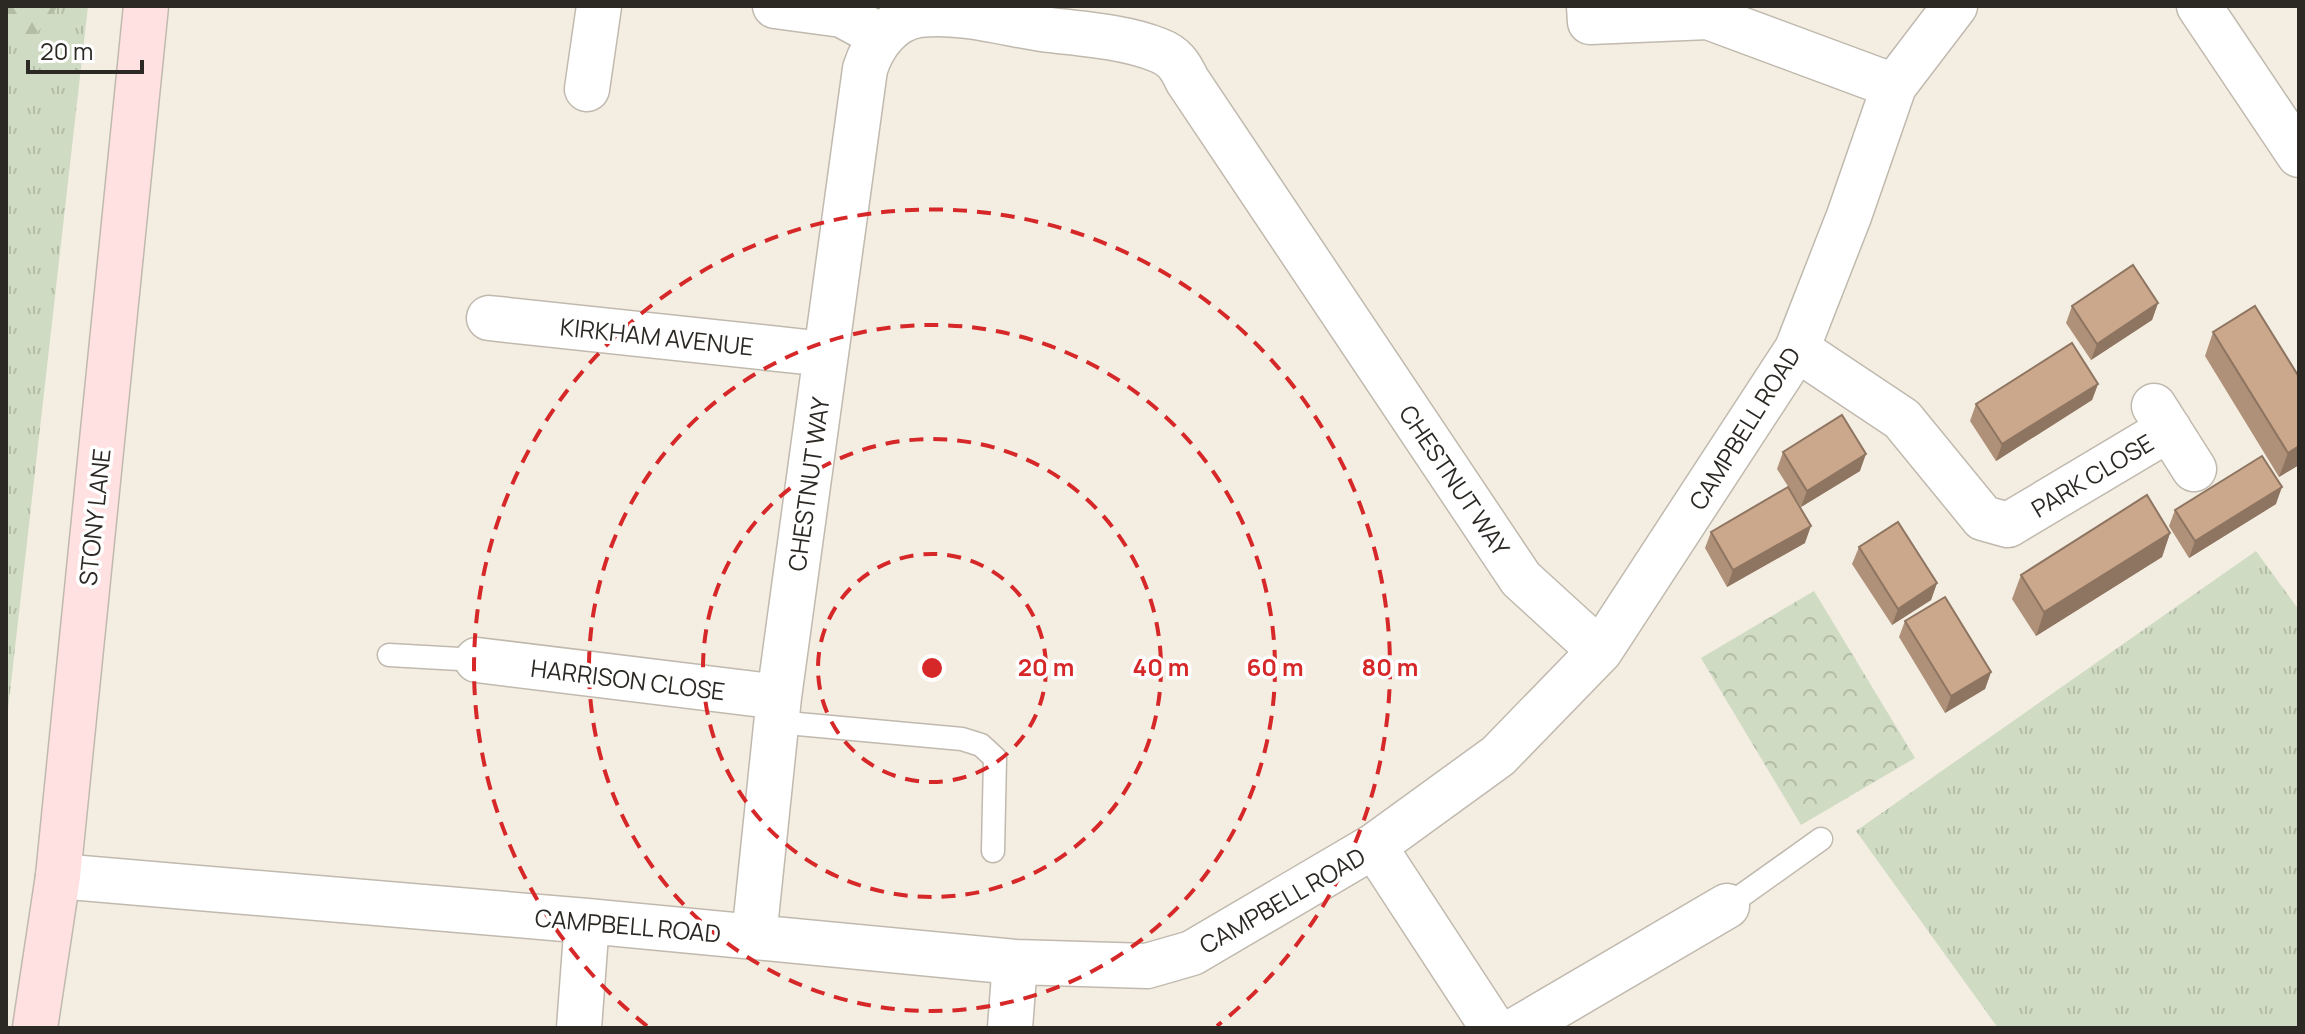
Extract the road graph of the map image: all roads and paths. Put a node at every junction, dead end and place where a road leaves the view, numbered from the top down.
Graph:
1 (146, 6) edge
2 (599, 6) edge
3 (775, 6) edge
4 (1589, 6) edge
5 (1955, 6) edge
6 (2199, 6) edge
7 (1125, 23) edge
8 (881, 36) junction
9 (1894, 86) junction
10 (587, 89) dead end
11 (2285, 101) edge
12 (2299, 155) edge
13 (489, 318) dead end
14 (1797, 349) junction
15 (825, 354) junction
16 (2194, 469) dead end
17 (1600, 651) junction
18 (389, 655) dead end
19 (477, 660) joint
20 (778, 710) junction
21 (1821, 839) dead end
22 (1374, 846) junction
23 (993, 851) dead end
24 (58, 876) junction
25 (1727, 906) joint
26 (587, 921) junction
27 (754, 937) junction
28 (1015, 962) junction
29 (35, 1028) edge
30 (579, 1028) edge
31 (1010, 1028) edge
32 (1493, 1028) edge
33 (1519, 1028) edge

1 - 24 main road, STONY LANE
2 - 10 street
3 - 8 street
4 - 9 street
5 - 9 street, CAMPBELL ROAD
6 - 11 street
7 - 8 street, CHESTNUT WAY
7 - 17 street, CHESTNUT WAY
8 - 15 street, CHESTNUT WAY
9 - 14 street, CAMPBELL ROAD
11 - 12 street
13 - 15 street, KIRKHAM AVENUE
14 - 16 street, PARK CLOSE
14 - 17 street, CAMPBELL ROAD
15 - 20 street, CHESTNUT WAY
17 - 22 street, CAMPBELL ROAD
18 - 19 lane
19 - 20 street, HARRISON CLOSE
20 - 23 lane
20 - 27 street, CHESTNUT WAY
21 - 25 lane
22 - 28 street, CAMPBELL ROAD
22 - 32 street
24 - 26 street, CAMPBELL ROAD
24 - 29 main road, STONY LANE
25 - 33 street
26 - 27 street, CAMPBELL ROAD
26 - 30 street
27 - 28 street, CAMPBELL ROAD
28 - 31 street

